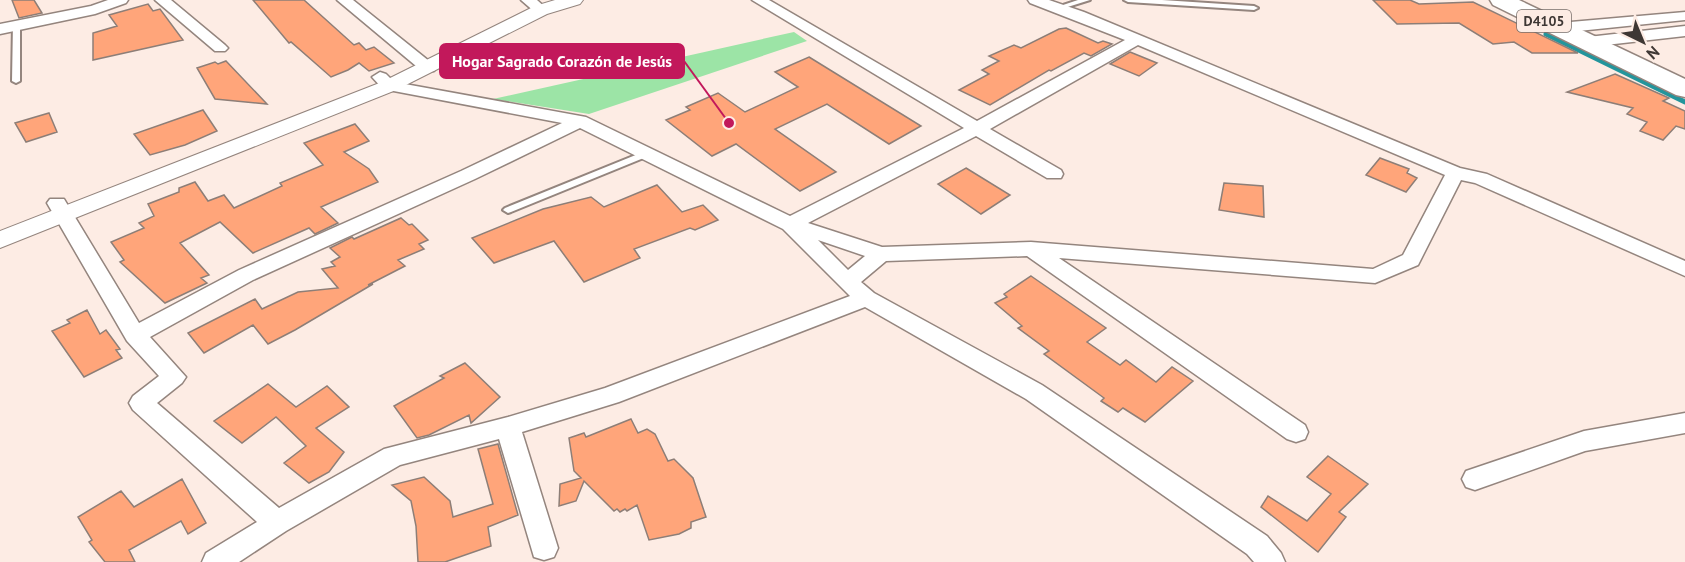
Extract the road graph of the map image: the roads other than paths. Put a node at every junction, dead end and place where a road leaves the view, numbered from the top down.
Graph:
1 (121, 0) edge
2 (162, 0) edge
3 (344, 0) edge
4 (574, 0) edge
5 (759, 0) edge
6 (1035, 0) edge
7 (1086, 0) edge
8 (1128, 0) edge
9 (1501, 0) edge
10 (535, 3) edge
11 (1058, 8) junction
12 (1254, 8) dead end
13 (1685, 16) edge
14 (16, 26) junction
15 (1560, 28) junction
16 (0, 29) edge
17 (1685, 31) edge
18 (1138, 39) junction
19 (1588, 42) junction
20 (220, 48) dead end
21 (423, 64) junction
22 (16, 81) dead end
23 (384, 82) junction
24 (1685, 89) edge
25 (580, 121) junction
26 (976, 129) junction
27 (648, 153) junction
28 (1455, 173) junction
29 (1054, 174) dead end
30 (61, 209) junction
31 (507, 210) dead end
32 (790, 224) junction
33 (0, 225) edge
34 (0, 240) edge
35 (1030, 249) junction
36 (881, 254) junction
37 (1685, 269) edge
38 (847, 282) junction
39 (866, 298) junction
40 (135, 335) junction
41 (1685, 423) edge
42 (508, 427) junction
43 (1296, 432) dead end
44 (1475, 479) dead end
45 (277, 523) junction
46 (544, 548) dead end
47 (216, 562) edge
48 (1271, 562) edge

1 - 14 street
2 - 20 street
3 - 21 street
4 - 10 street
5 - 26 street
6 - 11 street
7 - 11 lane
8 - 12 lane
9 - 15 main road, D4105
10 - 21 street
11 - 18 street
13 - 15 street
14 - 16 street
14 - 22 lane
15 - 19 main road, D4105
17 - 19 street
18 - 26 street
18 - 28 street
19 - 24 main road, D4105
21 - 23 street
23 - 25 street
23 - 30 street
25 - 27 street
25 - 40 street
26 - 29 street
26 - 32 street
27 - 31 lane
27 - 32 street
28 - 35 street
28 - 37 street
30 - 33 street
30 - 34 street
30 - 40 street
32 - 36 street
32 - 38 street
35 - 36 street
35 - 43 street
36 - 38 street
38 - 39 street
39 - 42 street
39 - 48 street
40 - 45 street
41 - 44 street
42 - 45 street
42 - 46 street
45 - 47 street

